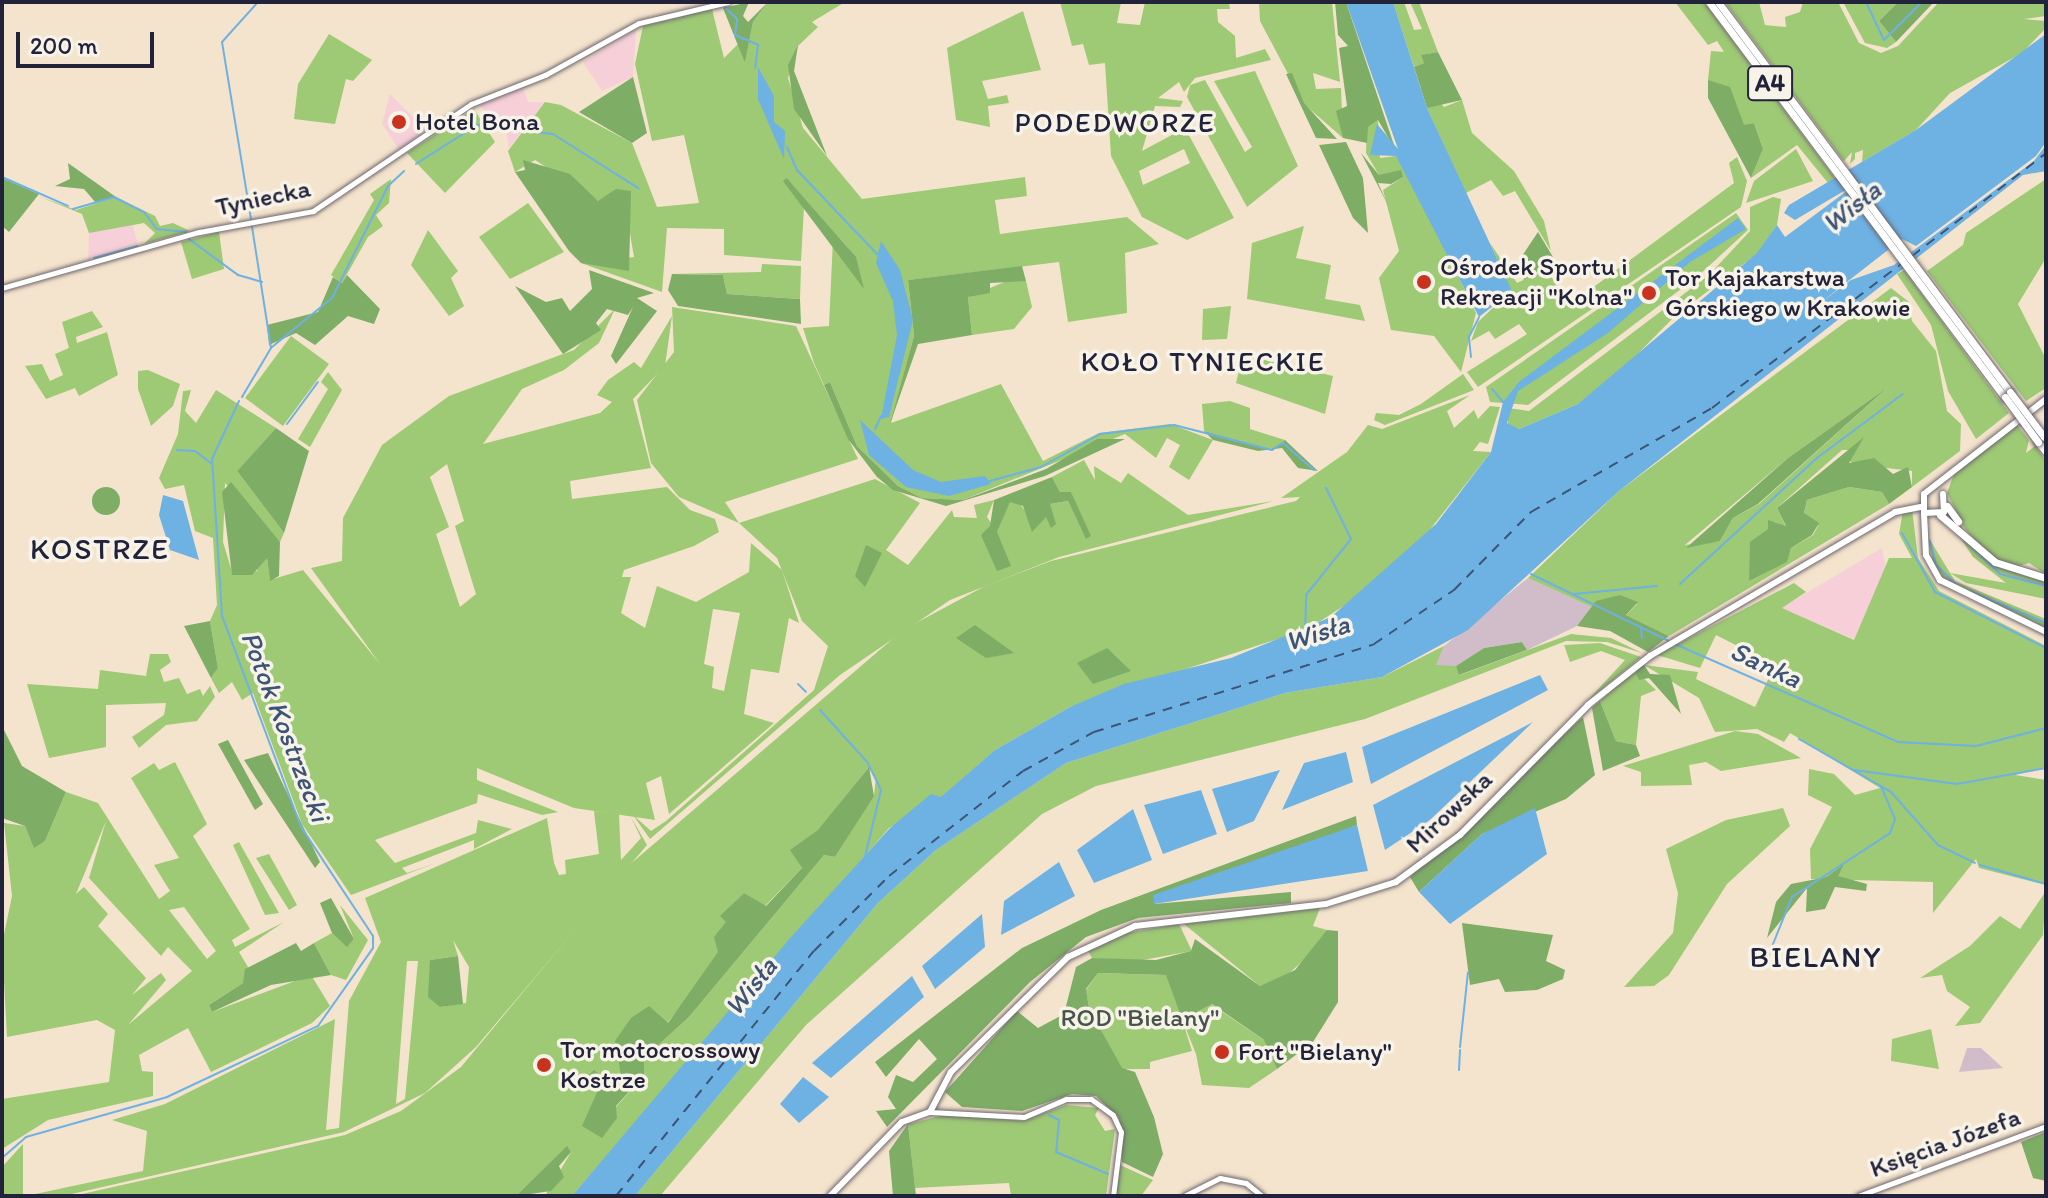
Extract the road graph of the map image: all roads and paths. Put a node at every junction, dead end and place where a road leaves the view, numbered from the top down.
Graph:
1 (728, 2) edge
2 (1709, 2) edge
3 (1718, 2) edge
4 (1833, 162) junction
5 (2, 288) edge
6 (2046, 399) edge
7 (2043, 440) edge
8 (2046, 452) edge
9 (1956, 467) junction
10 (1933, 490) junction
11 (1943, 494) junction
12 (1921, 499) junction
13 (1947, 506) junction
14 (1923, 510) junction
15 (1897, 511) junction
16 (1937, 516) junction
17 (1963, 530) junction
18 (1924, 537) junction
19 (2046, 578) edge
20 (2046, 632) edge
21 (930, 1112) junction
22 (2046, 1126) edge
23 (830, 1196) edge
24 (1113, 1196) edge
25 (1184, 1196) edge
26 (1262, 1196) edge
27 (1858, 1196) edge

1 - 5 street, Tyniecka
2 - 4 highway, A4
3 - 4 highway, A4
4 - 7 highway, A4, bridge
6 - 9 main road
7 - 8 highway, A4
9 - 10 main road
9 - 11 main road
10 - 11 main road
10 - 12 main road
11 - 13 main road
12 - 14 main road
12 - 15 main road, Mirowska
13 - 16 main road
13 - 17 highway
14 - 15 main road, Mirowska
14 - 16 main road
14 - 18 main road
15 - 21 main road, Mirowska
16 - 17 highway
16 - 18 main road
17 - 19 highway
18 - 20 main road
21 - 23 main road
21 - 24 street
22 - 27 street, Księcia Józefa
25 - 26 street

